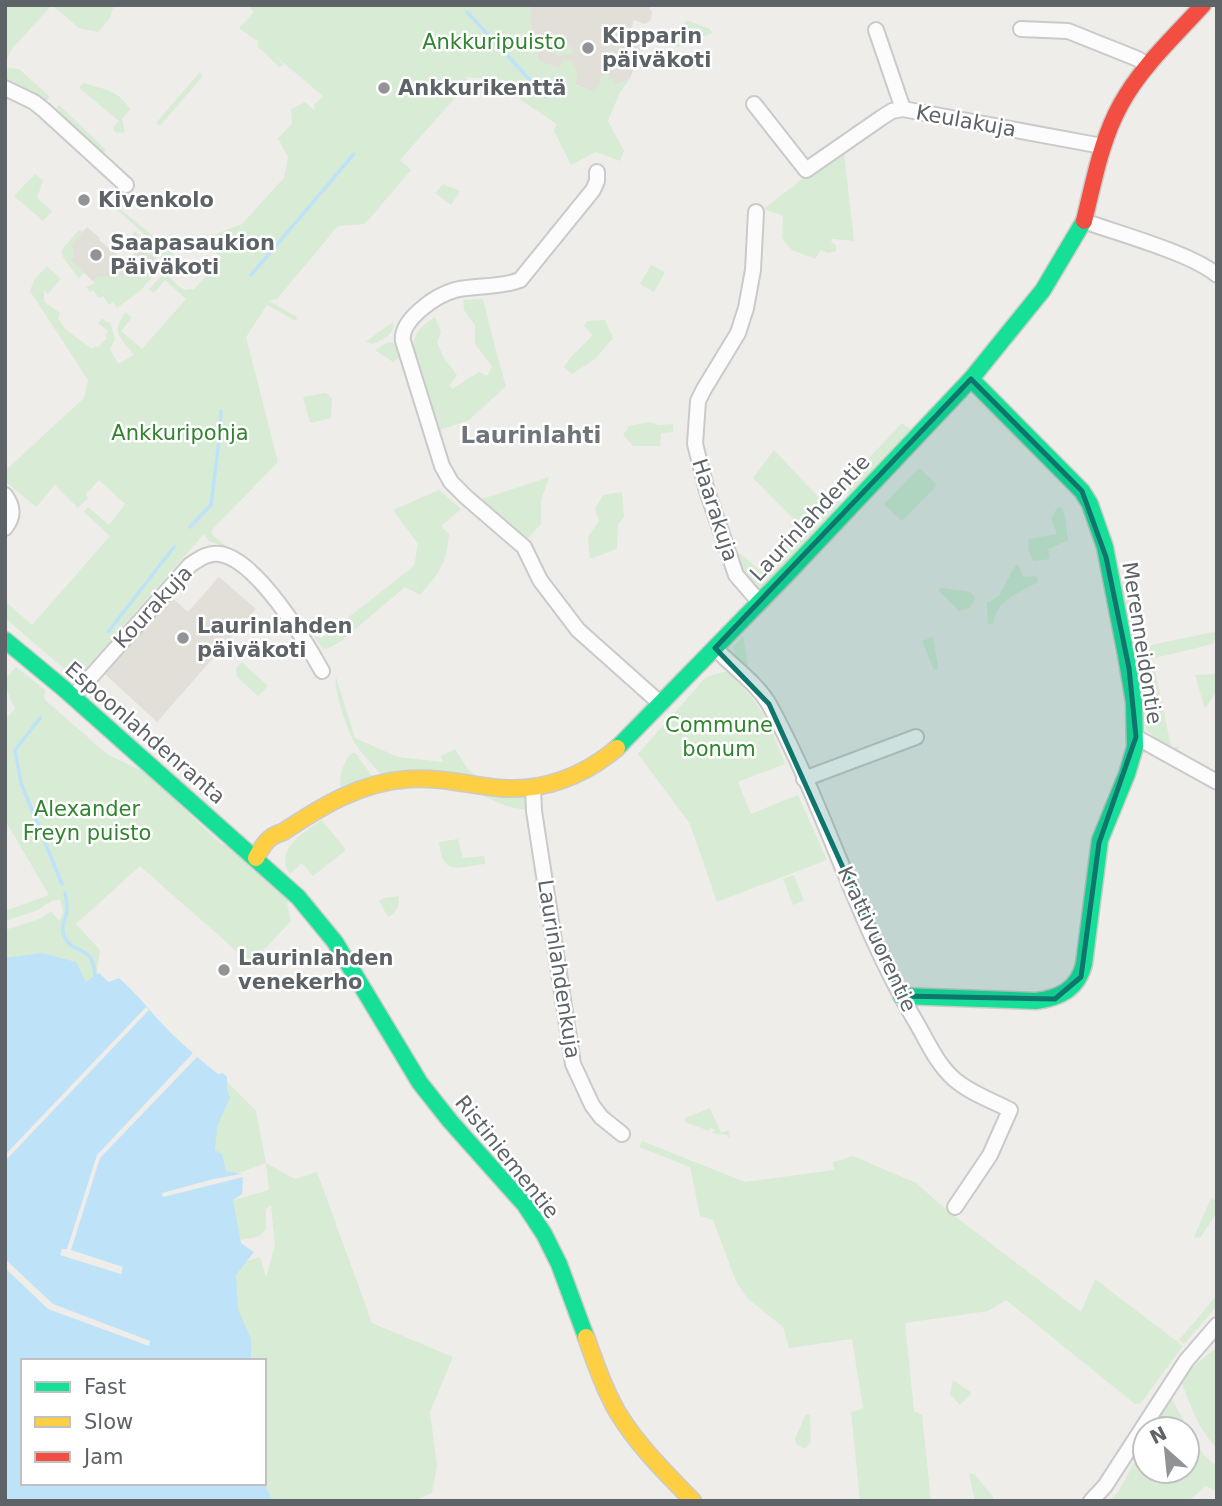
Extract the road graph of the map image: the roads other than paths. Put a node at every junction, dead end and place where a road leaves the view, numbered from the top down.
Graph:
1 (1203, 5) edge
2 (1021, 29) dead end
3 (876, 30) dead end
4 (1148, 66) junction
5 (5, 88) edge
6 (754, 104) dead end
7 (903, 109) junction
8 (1102, 146) junction
9 (597, 172) dead end
10 (126, 185) dead end
11 (756, 212) dead end
12 (1084, 221) junction
13 (1217, 275) edge
14 (971, 379) junction
15 (5, 495) edge
16 (5, 528) edge
17 (760, 603) junction
18 (5, 640) edge
19 (715, 648) junction
20 (322, 671) dead end
21 (73, 697) junction
22 (662, 704) junction
23 (916, 737) dead end
24 (1136, 737) junction
25 (804, 779) junction
26 (1217, 782) edge
27 (533, 788) junction
28 (256, 858) junction
29 (901, 996) junction
30 (622, 1135) dead end
31 (955, 1207) dead end
32 (1217, 1325) edge
33 (693, 1501) edge
34 (1091, 1501) edge

1 - 4 street, Laurinlahdentie
2 - 4 street
3 - 7 street
4 - 8 street, Laurinlahdentie
5 - 10 street
6 - 7 street, Keulakuja
7 - 8 street, Keulakuja
8 - 12 street, Laurinlahdentie
9 - 22 street
11 - 17 street, Haarakuja
12 - 13 street
12 - 14 street, Laurinlahdentie
14 - 17 street, Laurinlahdentie
14 - 24 street, Merenneidontie
15 - 16 street
17 - 19 street, Laurinlahdentie
18 - 21 street, Espoonlahdenranta
19 - 22 street, Laurinlahdentie
19 - 25 street, Krattivuorentie
20 - 21 street, Kourakuja
21 - 28 street, Espoonlahdenranta
22 - 27 street, Laurinlahdentie
23 - 25 street
24 - 26 street
24 - 29 street, Merenneidontie
25 - 29 street, Krattivuorentie
27 - 28 street, Laurinlahdentie
27 - 30 street, Laurinlahdenkuja
28 - 33 street, Ristiniementie
29 - 31 street, Krattivuorentie
32 - 34 street

